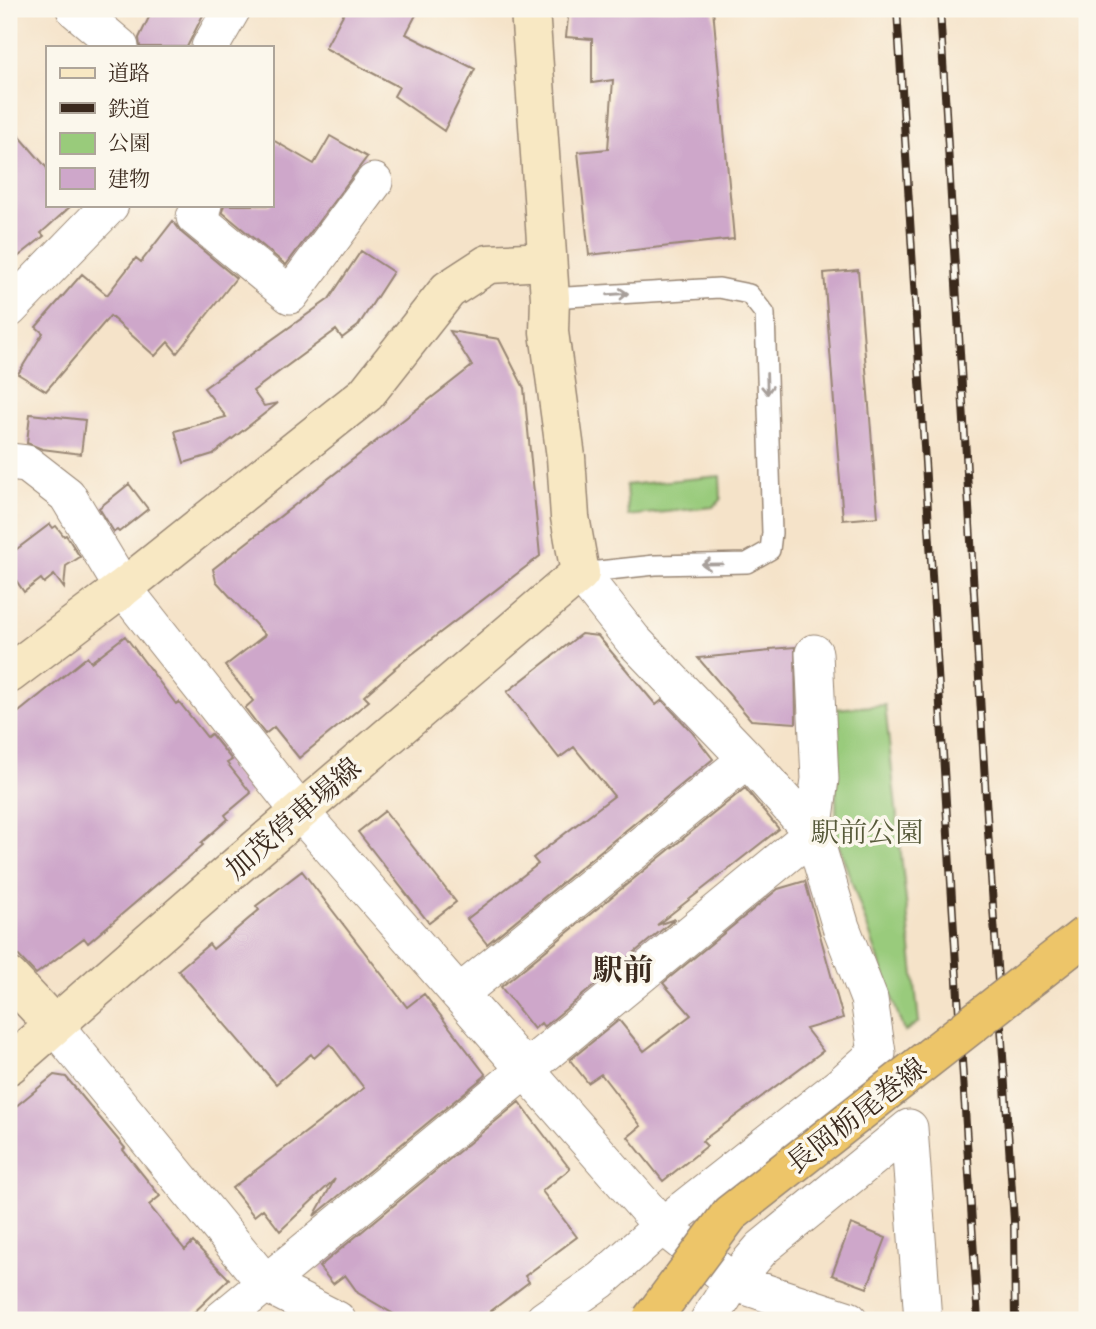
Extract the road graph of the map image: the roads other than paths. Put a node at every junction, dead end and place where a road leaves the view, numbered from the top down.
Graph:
1 (75, 9) edge
2 (233, 9) edge
3 (530, 9) edge
4 (119, 46) edge
5 (211, 46) edge
6 (374, 182) dead end
7 (109, 206) edge
8 (202, 206) edge
9 (546, 261) junction
10 (550, 298) junction
11 (9, 309) edge
12 (9, 461) edge
13 (580, 573) junction
14 (123, 588) junction
15 (814, 653) dead end
16 (9, 674) edge
17 (747, 759) junction
18 (300, 812) junction
19 (813, 833) junction
20 (1087, 934) edge
21 (9, 977) edge
22 (459, 994) junction
23 (54, 1025) junction
24 (9, 1065) edge
25 (524, 1069) junction
26 (662, 1226) junction
27 (628, 1258) junction
28 (733, 1282) junction
29 (266, 1284) junction
30 (221, 1320) edge
31 (337, 1320) edge
32 (544, 1320) edge
33 (590, 1320) edge
34 (651, 1320) edge
35 (709, 1320) edge
36 (849, 1320) edge
37 (923, 1320) edge

1 - 4 street
2 - 5 street
3 - 9 street
6 - 8 street
7 - 11 street
9 - 10 street
9 - 14 street
10 - 13 street
10 -> 13 lane
12 - 14 street
13 - 17 street
13 - 18 street, 加茂停車場線
14 - 16 street
14 - 18 street
15 - 19 street
17 - 19 street
17 - 22 street
18 - 22 street
18 - 23 street, 加茂停車場線
19 - 25 street
19 - 26 street
20 - 34 main road, 長岡栃尾巻線, bridge
21 - 23 street
22 - 25 street
23 - 24 street, 加茂停車場線
23 - 29 street
25 - 26 street
25 - 29 street
26 - 27 street
26 - 28 street
27 - 32 street
27 - 33 street
28 - 35 street
28 - 36 street
28 - 37 street
29 - 30 street
29 - 31 street

